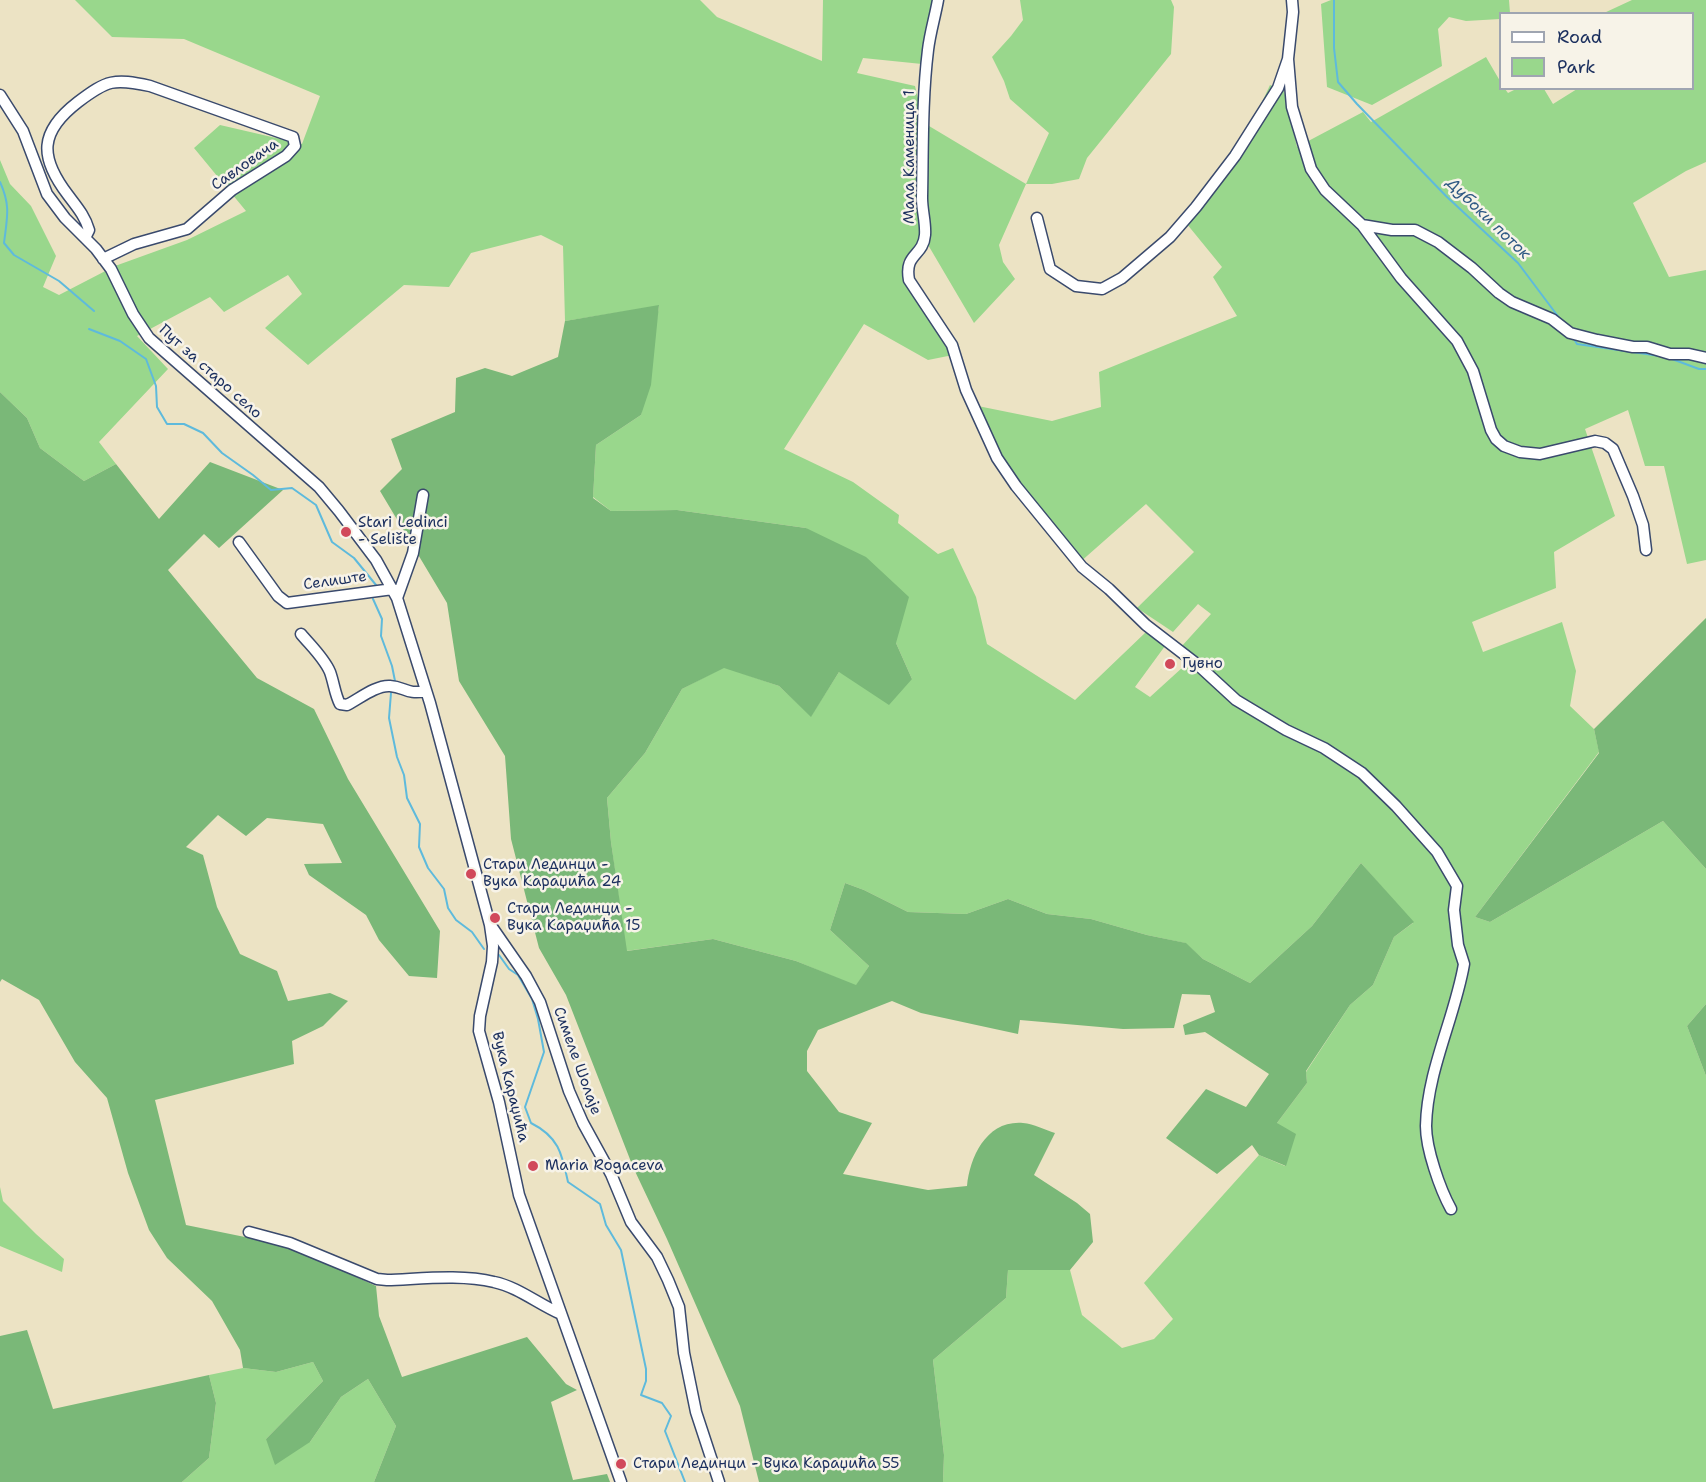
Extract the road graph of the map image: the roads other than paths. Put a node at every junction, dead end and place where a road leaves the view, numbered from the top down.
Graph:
1 (938, 0) edge
2 (1292, 0) edge
3 (1288, 59) junction
4 (0, 95) edge
5 (1037, 218) dead end
6 (1362, 225) junction
7 (85, 238) junction
8 (103, 259) junction
9 (1706, 358) edge
10 (423, 495) dead end
11 (239, 542) dead end
12 (1646, 550) dead end
13 (395, 593) junction
14 (301, 634) dead end
15 (426, 691) junction
16 (490, 925) junction
17 (1451, 1209) dead end
18 (249, 1232) dead end
19 (561, 1314) junction
20 (621, 1482) edge
21 (719, 1482) edge

1 - 17 street, Мала Каменица 1
2 - 3 street
3 - 5 street
3 - 6 street
4 - 7 street, Пут за старо село
6 - 9 street
6 - 12 street
7 - 8 street, Пут за старо село
7 - 8 street, Савловача
8 - 13 street, Пут за старо село
10 - 13 street
11 - 13 street, Селиште
13 - 15 street, Вука Караџића
14 - 15 street
15 - 16 street, Вука Караџића
16 - 19 street, Вука Караџића
16 - 21 street, Симеле Шолаје
18 - 19 street
19 - 20 street, Вука Караџића

